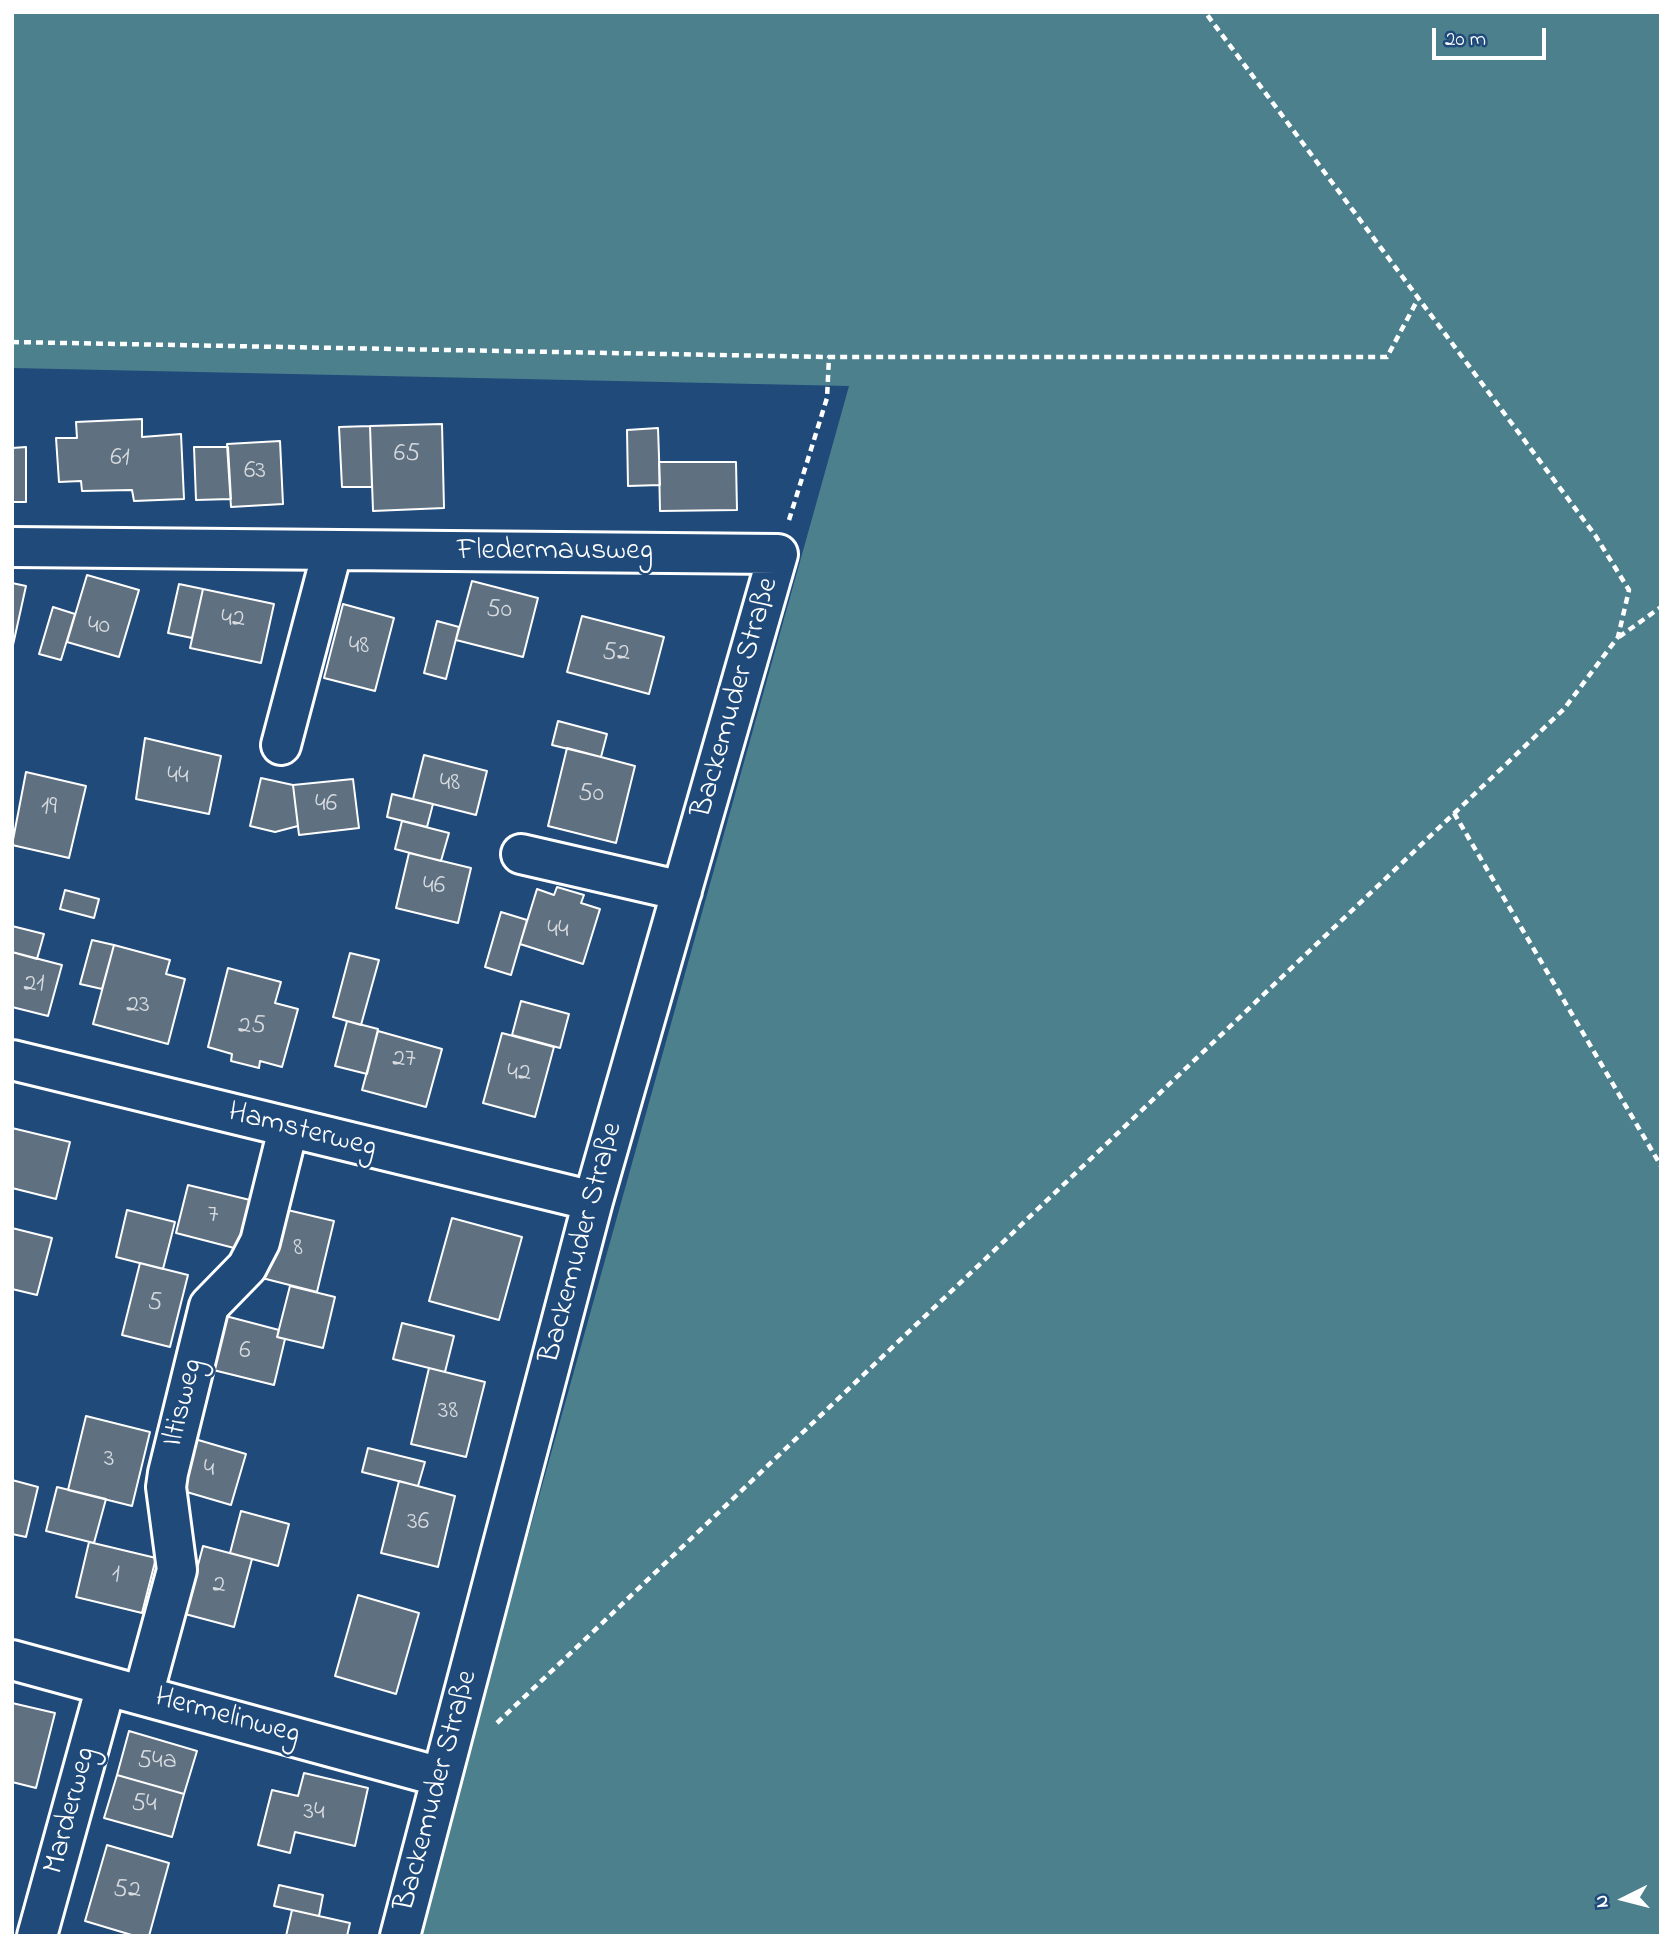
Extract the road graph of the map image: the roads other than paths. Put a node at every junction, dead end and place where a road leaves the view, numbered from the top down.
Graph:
1 (12, 547) edge
2 (332, 552) junction
3 (778, 554) joint
4 (281, 746) dead end
5 (522, 854) dead end
6 (682, 891) junction
7 (12, 1060) edge
8 (288, 1129) junction
9 (593, 1201) junction
10 (12, 1660) edge
11 (106, 1686) junction
12 (144, 1695) junction
13 (441, 1777) junction
14 (37, 1936) edge
15 (400, 1936) edge

1 - 2 street, Fledermausweg
2 - 3 street, Fledermausweg
2 - 4 street
3 - 6 street, Backemuder Straße
5 - 6 street
6 - 9 street, Backemuder Straße
7 - 8 street, Hamsterweg
8 - 9 street, Hamsterweg
8 - 12 street, Iltisweg
9 - 13 street, Backemuder Straße
10 - 11 street, Hermelinweg
11 - 12 street, Hermelinweg
11 - 14 street, Marderweg
12 - 13 street, Hermelinweg
13 - 15 street, Backemuder Straße

